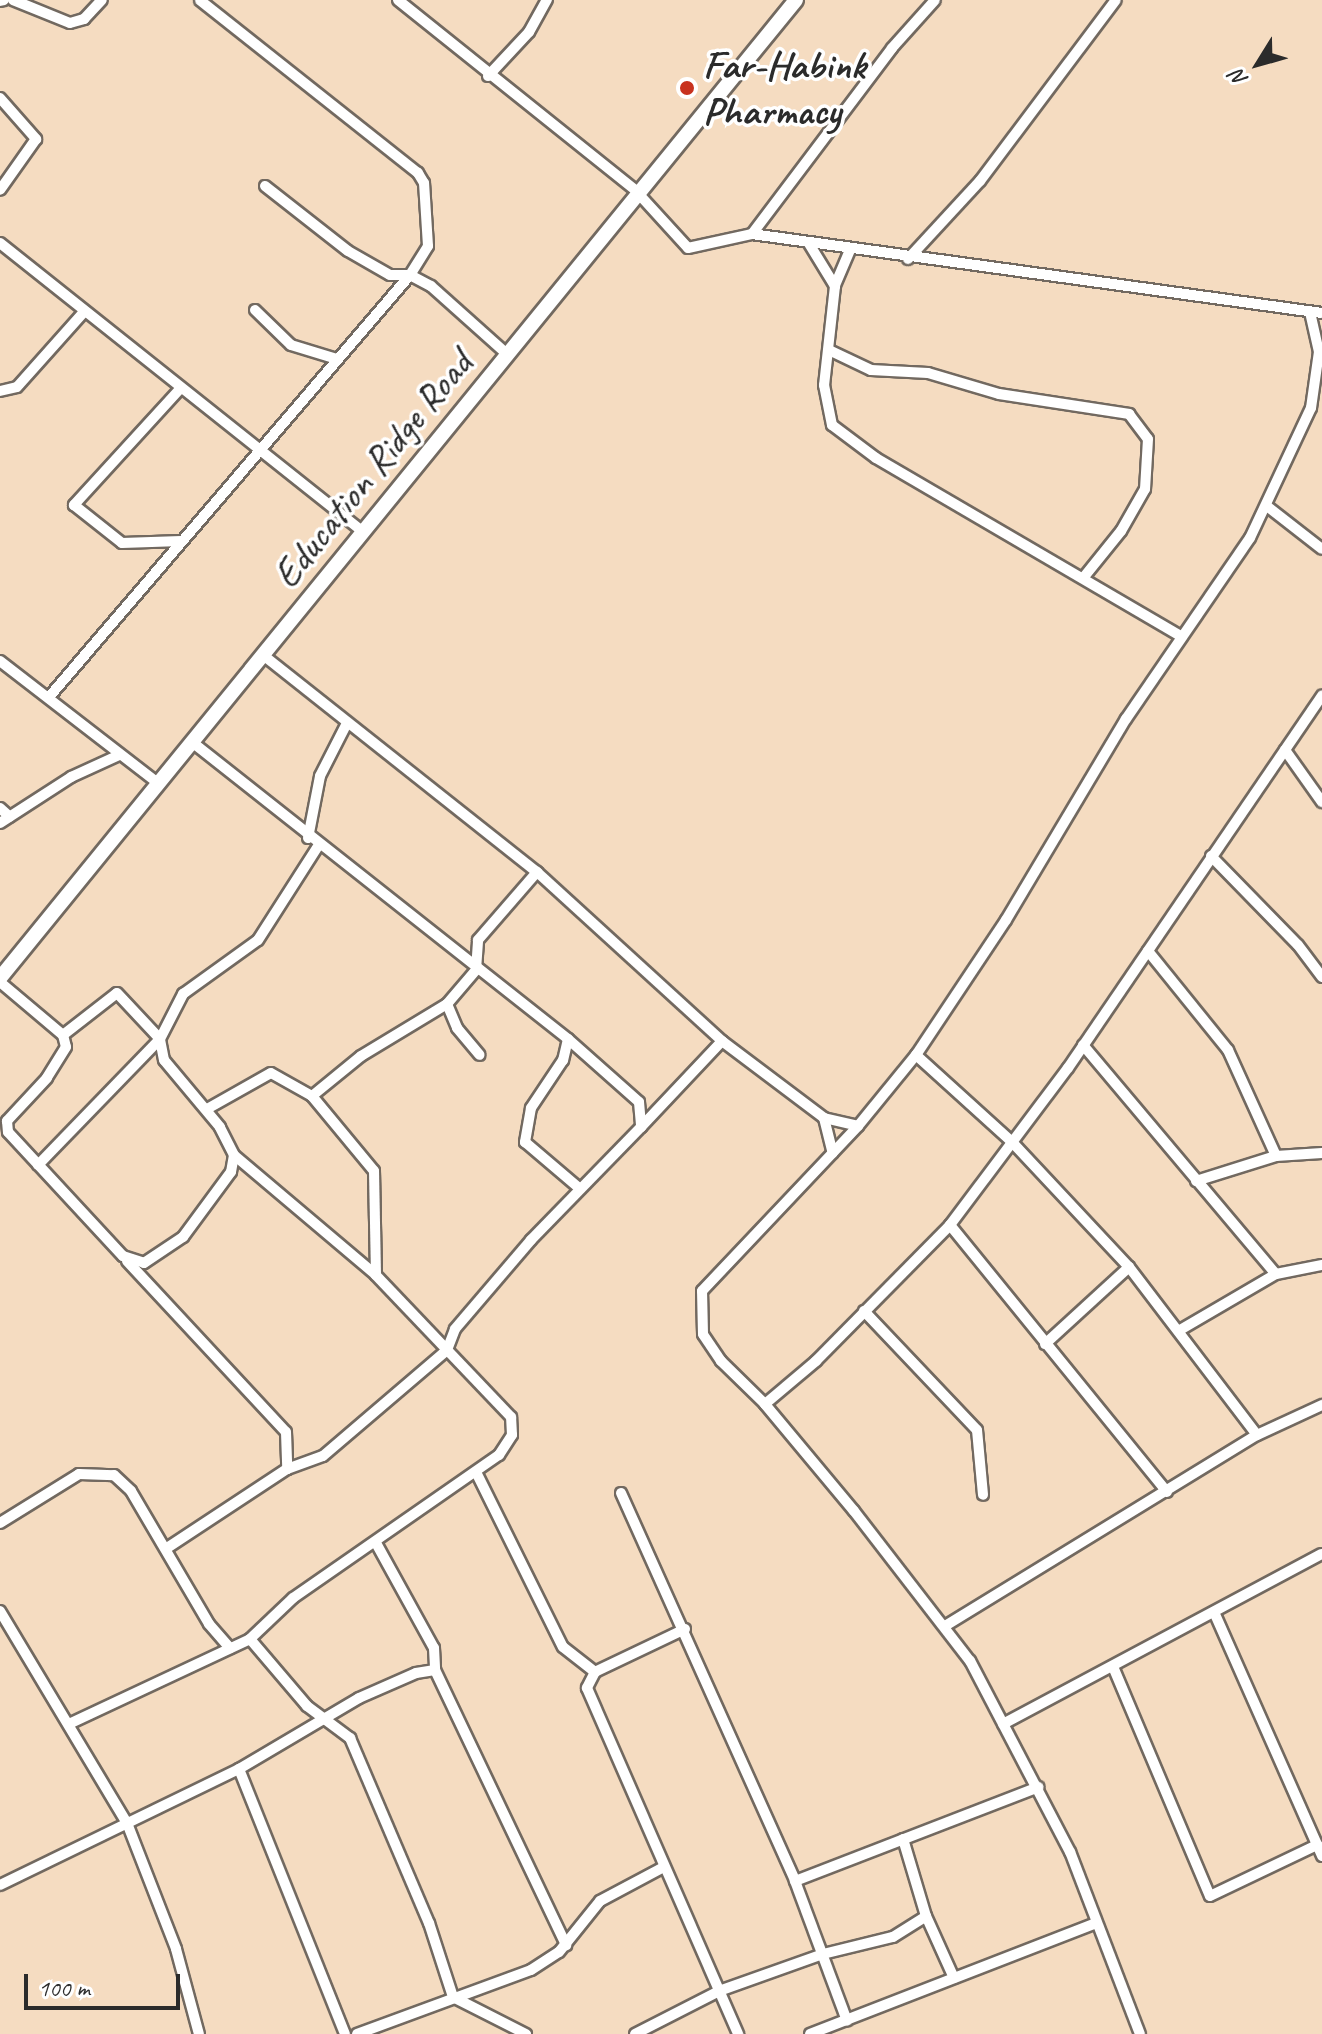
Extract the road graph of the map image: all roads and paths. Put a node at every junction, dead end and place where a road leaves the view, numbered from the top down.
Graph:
1 (13, 0) edge
2 (102, 0) edge
3 (200, 0) edge
4 (547, 0) edge
5 (935, 0) edge
6 (1116, 0) edge
7 (793, 1) edge
8 (404, 2) edge
9 (488, 76) junction
10 (0, 98) edge
11 (265, 186) dead end
12 (0, 190) edge
13 (636, 191) junction
14 (752, 234) junction
15 (808, 242) junction
16 (0, 243) edge
17 (850, 250) junction
18 (908, 259) junction
19 (410, 275) junction
20 (835, 286) junction
21 (255, 310) dead end
22 (1316, 312) edge
23 (83, 313) junction
24 (831, 351) junction
25 (506, 353) junction
26 (337, 359) junction
27 (179, 390) junction
28 (0, 391) edge
29 (1311, 408) junction
30 (1322, 416) edge
31 (261, 448) junction
32 (1268, 507) junction
33 (363, 532) junction
34 (181, 541) junction
35 (1322, 549) edge
36 (1084, 577) junction
37 (1181, 636) junction
38 (263, 655) junction
39 (0, 661) edge
40 (1322, 695) edge
41 (49, 697) junction
42 (347, 723) junction
43 (192, 742) junction
44 (1285, 750) junction
45 (119, 755) junction
46 (159, 784) junction
47 (1322, 802) edge
48 (0, 808) edge
49 (5, 820) edge
50 (308, 838) junction
51 (318, 846) junction
52 (1211, 856) junction
53 (537, 872) junction
54 (1148, 951) junction
55 (476, 970) junction
56 (1322, 977) edge
57 (0, 980) edge
58 (447, 1004) junction
59 (63, 1035) junction
60 (160, 1039) junction
61 (568, 1039) junction
62 (722, 1041) junction
63 (1083, 1045) junction
64 (480, 1055) dead end
65 (916, 1055) junction
66 (312, 1096) junction
67 (207, 1109) junction
68 (824, 1118) junction
69 (858, 1126) junction
70 (641, 1127) junction
71 (1012, 1142) junction
72 (833, 1153) junction
73 (1322, 1153) edge
74 (234, 1155) junction
75 (1276, 1156) junction
76 (38, 1165) junction
77 (1196, 1181) junction
78 (579, 1188) junction
79 (950, 1225) junction
80 (123, 1256) junction
81 (1322, 1265) edge
82 (1129, 1267) junction
83 (1276, 1274) junction
84 (376, 1275) junction
85 (864, 1311) junction
86 (1180, 1330) junction
87 (1045, 1344) junction
88 (447, 1350) junction
89 (765, 1404) junction
90 (1322, 1405) edge
91 (1257, 1435) junction
92 (287, 1469) junction
93 (476, 1472) junction
94 (1167, 1492) junction
95 (621, 1493) dead end
96 (983, 1495) dead end
97 (0, 1523) edge
98 (376, 1543) junction
99 (167, 1548) junction
100 (1322, 1554) edge
101 (1214, 1612) junction
102 (1, 1616) edge
103 (945, 1626) junction
104 (685, 1629) junction
105 (250, 1639) junction
106 (230, 1648) junction
107 (1114, 1669) junction
108 (435, 1670) junction
109 (595, 1672) junction
110 (321, 1717) junction
111 (71, 1723) junction
112 (1003, 1724) junction
113 (239, 1769) junction
114 (1038, 1787) junction
115 (127, 1823) junction
116 (903, 1839) junction
117 (1320, 1850) edge
118 (664, 1867) junction
119 (795, 1881) junction
120 (0, 1885) edge
121 (926, 1916) junction
122 (1096, 1923) junction
123 (566, 1945) junction
124 (823, 1954) junction
125 (954, 1978) junction
126 (719, 1991) junction
127 (453, 1997) junction
128 (847, 2021) junction
129 (199, 2034) edge
130 (345, 2034) edge
131 (357, 2034) edge
132 (526, 2034) edge
133 (635, 2034) edge
134 (738, 2034) edge
135 (810, 2034) edge
136 (1140, 2034) edge

1 - 2 street
3 - 19 street
4 - 9 street
5 - 14 street
6 - 18 street
7 - 13 main road, Education Ridge Road
8 - 9 street
9 - 13 street
10 - 12 street
11 - 19 street
13 - 14 street
13 - 25 main road, Education Ridge Road
14 - 15 street
15 - 17 street
15 - 20 street
16 - 23 street
17 - 18 street
17 - 20 street
18 - 22 street
19 - 25 street
19 - 26 street
20 - 24 street
21 - 26 street
22 - 29 street
23 - 27 street
23 - 28 street
24 - 36 street
24 - 36 street
25 - 33 main road, Education Ridge Road
26 - 31 street
27 - 31 street
27 - 34 street
29 - 30 street
29 - 32 street
31 - 33 street
31 - 34 street
32 - 35 street
32 - 37 street
33 - 38 main road, Education Ridge Road
34 - 41 street
36 - 37 street
37 - 65 street
38 - 42 street
38 - 43 main road, Education Ridge Road
39 - 41 street
40 - 44 street
41 - 45 street
42 - 50 street
42 - 53 street
43 - 46 main road, Education Ridge Road
43 - 50 street
44 - 47 street
44 - 52 street
45 - 46 street
45 - 49 street
46 - 57 main road, Education Ridge Road
48 - 49 street
50 - 51 street
51 - 55 street
51 - 60 street
52 - 54 street
52 - 56 street
53 - 55 street
53 - 62 street
54 - 63 street
54 - 75 street
55 - 58 street
55 - 61 street
57 - 59 street
58 - 64 street
58 - 66 street
59 - 60 street
59 - 76 street
60 - 67 street
60 - 76 street
61 - 70 street
61 - 78 street
62 - 68 street
62 - 70 street
63 - 71 street
63 - 77 street
65 - 69 street
65 - 71 street
66 - 67 street
66 - 84 street
67 - 74 street
68 - 69 street
68 - 72 street
69 - 72 street
70 - 78 street
71 - 79 street
71 - 82 street
72 - 89 street
73 - 75 street
74 - 80 street
74 - 84 street
75 - 77 street
76 - 80 street
77 - 83 street
78 - 88 street
79 - 85 street
79 - 87 street
80 - 92 street
81 - 83 street
82 - 86 street
82 - 87 street
83 - 86 street
84 - 88 street
85 - 89 street
85 - 96 street
86 - 91 street
87 - 94 street
88 - 92 street
88 - 93 street
89 - 103 street
90 - 91 street
91 - 94 street
92 - 99 street
93 - 98 street
93 - 109 street
94 - 103 street
95 - 104 street
97 - 99 street
98 - 105 street
98 - 108 street
99 - 106 street
100 - 101 street
101 - 107 street
101 - 117 street
102 - 111 street
103 - 112 street
104 - 109 street
104 - 119 street
105 - 106 street
105 - 110 street
106 - 111 street
107 - 112 street
107 - 117 street
108 - 110 street
108 - 123 street
109 - 118 street
110 - 113 street
110 - 127 street
111 - 115 street
112 - 114 street
113 - 115 street
113 - 130 street
114 - 116 street
114 - 122 street
115 - 120 street
115 - 129 street
116 - 119 street
116 - 121 street
118 - 123 street
118 - 126 street
119 - 124 street
121 - 124 street
121 - 125 street
122 - 125 street
122 - 136 street
123 - 127 street
124 - 126 street
124 - 128 street
125 - 128 street
126 - 133 street
126 - 134 street
127 - 131 street
127 - 132 street
128 - 135 street

